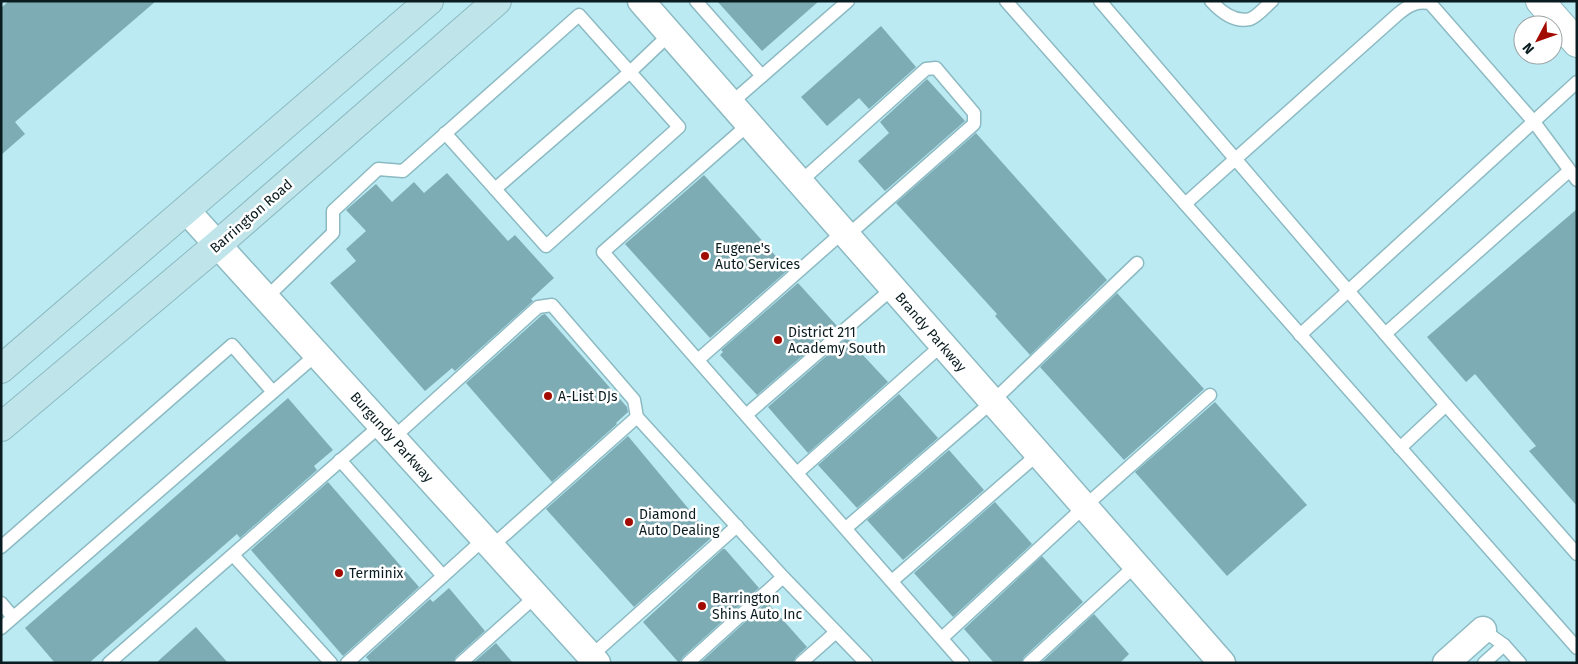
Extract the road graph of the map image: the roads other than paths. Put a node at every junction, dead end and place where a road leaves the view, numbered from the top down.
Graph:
1 (429, 1) edge
2 (497, 1) edge
3 (641, 1) edge
4 (696, 1) edge
5 (848, 1) edge
6 (1006, 1) edge
7 (1100, 1) edge
8 (1211, 1) edge
9 (1272, 1) edge
10 (1540, 1) edge
11 (670, 34) junction
12 (1576, 39) edge
13 (630, 72) junction
14 (762, 76) junction
15 (1577, 82) edge
16 (731, 103) junction
17 (1534, 122) junction
18 (749, 124) junction
19 (445, 134) junction
20 (1235, 159) junction
21 (1573, 175) edge
22 (800, 182) junction
23 (495, 190) junction
24 (1185, 204) junction
25 (186, 210) junction
26 (845, 234) junction
27 (217, 246) junction
28 (1138, 263) dead end
29 (893, 288) junction
30 (1349, 291) junction
31 (266, 298) junction
32 (1385, 334) junction
33 (1300, 335) junction
34 (942, 345) junction
35 (317, 354) junction
36 (699, 360) junction
37 (1, 369) edge
38 (273, 392) junction
39 (1210, 395) dead end
40 (992, 402) junction
41 (1446, 405) junction
42 (746, 415) junction
43 (638, 417) junction
44 (1, 427) edge
45 (387, 431) junction
46 (1400, 448) junction
47 (1038, 454) junction
48 (340, 460) junction
49 (798, 473) junction
50 (1084, 507) junction
51 (737, 526) junction
52 (846, 528) junction
53 (488, 543) junction
54 (1, 548) edge
55 (1577, 554) edge
56 (232, 555) junction
57 (1136, 565) junction
58 (443, 576) junction
59 (783, 578) junction
60 (892, 582) junction
61 (536, 596) junction
62 (1, 603) edge
63 (13, 617) junction
64 (1, 628) edge
65 (1483, 630) joint
66 (836, 632) junction
67 (942, 638) junction
68 (1504, 645) junction
69 (1577, 648) edge
70 (588, 659) edge
71 (109, 663) edge
72 (331, 663) edge
73 (347, 663) edge
74 (461, 663) edge
75 (688, 663) edge
76 (801, 663) edge
77 (866, 663) edge
78 (963, 663) edge
79 (1029, 663) edge
80 (1222, 663) edge
81 (1446, 663) edge
82 (1484, 663) edge
83 (1520, 663) edge

1 - 25 main road
2 - 27 main road, Barrington Road
3 - 11 street, Brandy Parkway
4 - 14 lane
5 - 14 lane
6 - 24 lane
7 - 20 lane
8 - 9 lane
10 - 12 street
11 - 13 lane
11 - 16 street, Brandy Parkway
13 - 19 lane
13 - 23 lane
13 - 23 lane
14 - 16 lane
15 - 17 lane
16 - 18 street, Brandy Parkway
17 - 20 lane
17 - 21 lane
17 - 30 lane
18 - 22 street, Brandy Parkway
18 - 36 lane
19 - 23 lane
19 - 31 lane
20 - 24 lane
20 - 30 lane
21 - 32 lane
22 - 26 street, Brandy Parkway
22 - 26 lane
24 - 33 lane
25 - 27 street, Burgundy Parkway
25 - 37 main road
26 - 29 street, Brandy Parkway
26 - 36 lane
27 - 31 street, Burgundy Parkway
27 - 44 main road, Barrington Road
28 - 40 lane
29 - 34 street, Brandy Parkway
29 - 42 lane
30 - 32 lane
30 - 33 lane
31 - 35 street, Burgundy Parkway
32 - 41 lane
33 - 46 lane
34 - 40 street, Brandy Parkway
34 - 49 lane
35 - 38 lane
35 - 45 street, Burgundy Parkway
36 - 42 lane
38 - 54 lane
38 - 63 lane
39 - 50 lane
40 - 47 street, Brandy Parkway
40 - 52 lane
41 - 46 lane
41 - 55 lane
42 - 49 lane
43 - 45 lane
43 - 51 lane
43 - 53 lane
45 - 48 lane
45 - 53 street, Burgundy Parkway
46 - 69 lane
47 - 50 street, Brandy Parkway
47 - 60 lane
48 - 56 lane
48 - 58 lane
49 - 52 lane
50 - 57 street, Brandy Parkway
50 - 67 lane
51 - 59 lane
51 - 70 lane
52 - 60 lane
53 - 58 lane
53 - 61 street, Burgundy Parkway
56 - 71 lane
56 - 72 lane
57 - 79 lane
57 - 80 street, Brandy Parkway
58 - 73 lane
59 - 66 lane
59 - 75 lane
60 - 67 lane
61 - 70 street, Burgundy Parkway
61 - 74 lane
62 - 63 lane
63 - 64 lane
65 - 68 lane
65 - 81 street
66 - 76 lane
66 - 77 lane
67 - 78 lane
68 - 82 lane
68 - 83 lane

